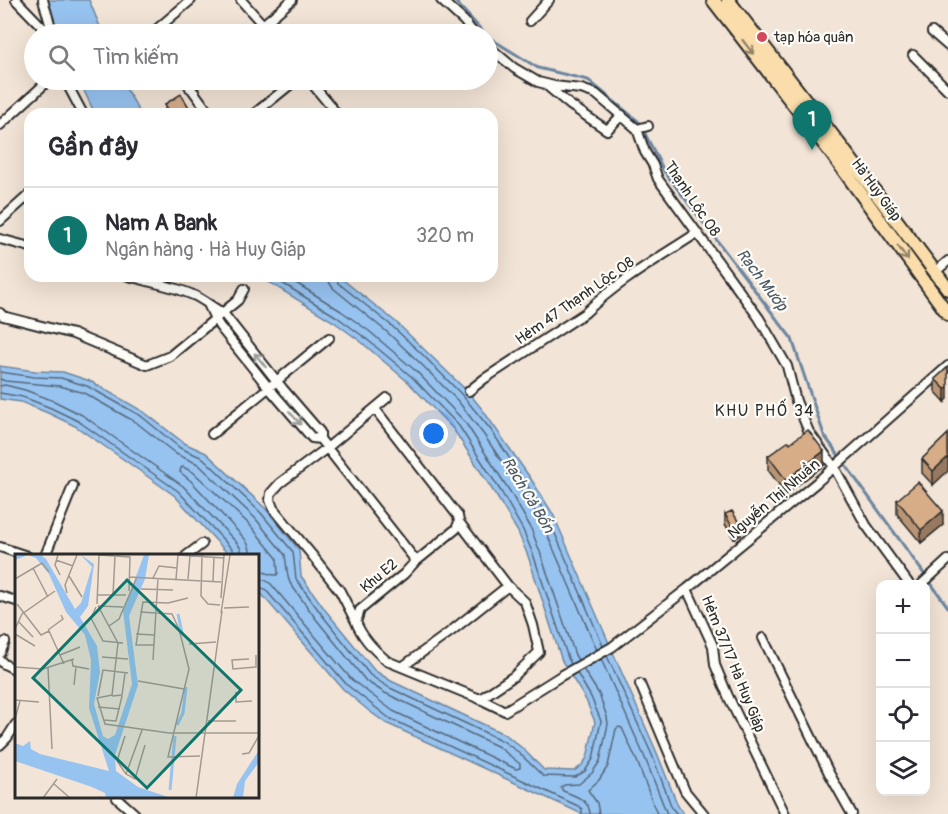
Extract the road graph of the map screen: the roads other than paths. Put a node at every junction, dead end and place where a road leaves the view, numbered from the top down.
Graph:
1 (16, 0) edge
2 (43, 0) edge
3 (191, 0) edge
4 (241, 0) edge
5 (292, 0) edge
6 (441, 0) edge
7 (549, 0) edge
8 (713, 0) edge
9 (728, 0) edge
10 (530, 21) dead end
11 (41, 24) edge
12 (49, 24) edge
13 (166, 24) edge
14 (262, 24) edge
15 (264, 24) edge
16 (466, 24) edge
17 (932, 32) dead end
18 (948, 46) edge
19 (498, 54) edge
20 (913, 55) dead end
21 (544, 84) junction
22 (38, 90) edge
23 (70, 90) edge
24 (192, 90) edge
25 (284, 90) edge
26 (317, 90) edge
27 (948, 90) edge
28 (80, 108) edge
29 (205, 108) edge
30 (261, 108) edge
31 (332, 108) edge
32 (622, 115) junction
33 (1, 122) edge
34 (836, 149) junction
35 (24, 199) edge
36 (0, 221) edge
37 (697, 233) junction
38 (0, 238) edge
39 (24, 245) edge
40 (948, 261) edge
41 (935, 272) junction
42 (151, 282) edge
43 (244, 289) dead end
44 (948, 289) edge
45 (209, 306) junction
46 (0, 313) edge
47 (223, 313) junction
48 (948, 314) edge
49 (214, 319) junction
50 (329, 338) dead end
51 (948, 366) edge
52 (277, 381) junction
53 (268, 387) junction
54 (469, 391) dead end
55 (387, 398) dead end
56 (375, 409) junction
57 (212, 434) dead end
58 (320, 439) junction
59 (327, 448) junction
60 (834, 467) junction
61 (74, 486) dead end
62 (459, 522) junction
63 (202, 544) dead end
64 (0, 547) edge
65 (21, 554) edge
66 (46, 554) edge
67 (189, 554) edge
68 (948, 560) edge
69 (414, 563) junction
70 (905, 580) edge
71 (928, 580) edge
72 (508, 586) junction
73 (687, 589) junction
74 (0, 596) edge
75 (15, 601) edge
76 (356, 622) junction
77 (763, 638) dead end
78 (5, 642) dead end
79 (0, 653) edge
80 (0, 660) edge
81 (402, 667) junction
82 (15, 670) edge
83 (640, 684) dead end
84 (480, 699) junction
85 (15, 726) edge
86 (0, 745) edge
87 (118, 799) edge
88 (135, 814) edge
89 (704, 814) edge
90 (785, 814) edge
91 (852, 814) edge

1 - 11 street
2 - 12 street
3 - 13 street
4 - 14 street
5 - 15 street
6 - 16 street
7 - 10 street
8 -> 34 main road, Hà Huy Giáp
9 - 34 main road, Hà Huy Giáp
17 - 18 street
19 - 21 street, Thạnh Lộc 08
20 - 27 street
21 - 32 street, Thạnh Lộc 08
21 - 32 street
22 - 33 street
23 - 28 street
24 - 29 street
25 - 30 street
26 - 31 street
32 - 37 street, Thạnh Lộc 08
34 - 41 main road, Hà Huy Giáp
34 -> 48 main road, Hà Huy Giáp
35 - 36 street
37 - 54 street, Hẻm 47 Thạnh Lộc 08
37 - 60 street, Thạnh Lộc 08
38 - 39 street
40 - 41 street
41 - 44 main road, Hà Huy Giáp
42 - 45 street
43 - 47 street
45 - 47 street
45 - 49 street
46 - 49 street
47 - 49 street
52 -> 47 street
49 - 53 street
50 - 52 street
51 - 60 street, Nguyễn Thị Nhuần
52 - 53 street
52 - 58 street
53 - 57 street
53 -> 58 street
55 - 56 street
56 - 59 street
56 - 62 street
58 - 59 street, Khu E2
59 - 69 street, Khu E2
59 - 76 street
60 - 70 street, Thạnh Lộc 08
60 - 73 street, Nguyễn Thị Nhuần
61 - 66 street
62 - 69 street
62 - 72 street
63 - 67 street
64 - 65 street
68 - 71 street
69 - 76 street, Khu E2
72 - 81 street
72 - 84 street
73 - 84 street, Nguyễn Thị Nhuần
73 - 90 street, Hẻm 37/17 Hà Huy Giáp
74 - 75 street
76 - 81 street
77 - 91 street
78 - 79 street
80 - 82 street
81 - 84 street
83 - 89 street
85 - 86 street
87 - 88 street

